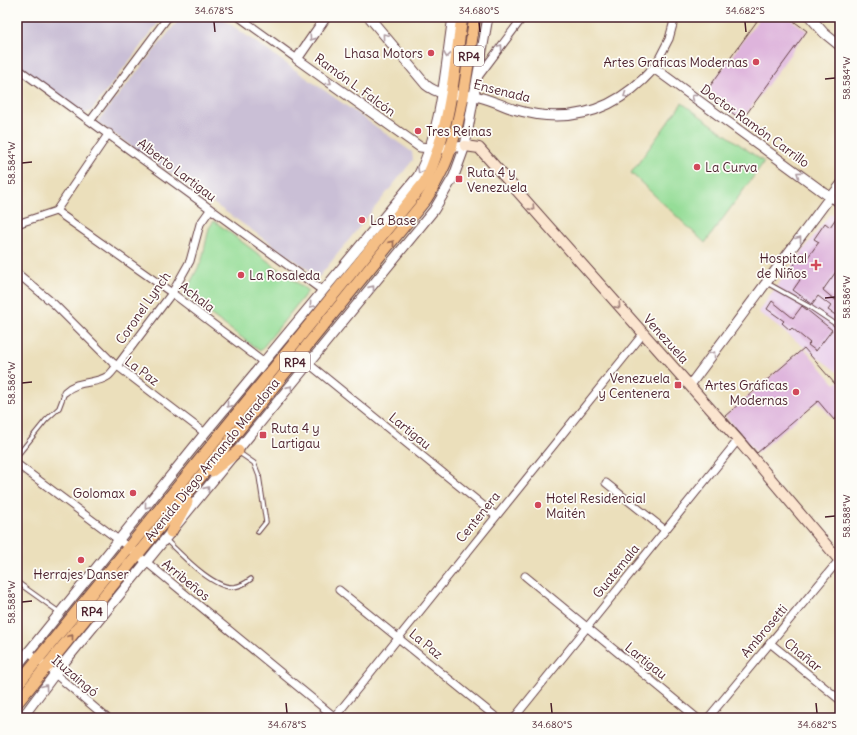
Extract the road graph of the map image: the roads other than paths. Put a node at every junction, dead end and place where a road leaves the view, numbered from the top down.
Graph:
1 (168, 17) edge
2 (239, 17) edge
3 (326, 17) edge
4 (369, 17) edge
5 (453, 17) edge
6 (462, 17) edge
7 (475, 17) edge
8 (488, 17) edge
9 (523, 17) edge
10 (675, 17) edge
11 (810, 17) edge
12 (840, 46) edge
13 (297, 59) junction
14 (17, 68) edge
15 (654, 68) junction
16 (478, 78) junction
17 (446, 94) junction
18 (462, 95) junction
19 (474, 96) junction
20 (91, 120) junction
21 (109, 133) junction
22 (465, 146) junction
23 (451, 147) junction
24 (435, 148) junction
25 (840, 184) edge
26 (830, 197) junction
27 (840, 204) edge
28 (210, 210) junction
29 (56, 211) junction
30 (17, 224) edge
31 (17, 273) edge
32 (766, 283) junction
33 (323, 291) junction
34 (172, 293) junction
35 (840, 327) edge
36 (643, 334) junction
37 (263, 362) junction
38 (309, 364) junction
39 (117, 366) junction
40 (690, 385) junction
41 (65, 392) joint
42 (205, 433) junction
43 (738, 440) junction
44 (238, 451) junction
45 (17, 456) edge
46 (17, 464) edge
47 (197, 482) junction
48 (606, 483) dead end
49 (496, 516) junction
50 (665, 530) junction
51 (258, 532) dead end
52 (168, 536) junction
53 (119, 540) junction
54 (128, 547) junction
55 (137, 555) junction
56 (839, 561) edge
57 (147, 563) junction
58 (525, 576) dead end
59 (251, 579) dead end
60 (17, 582) edge
61 (340, 590) dead end
62 (60, 612) junction
63 (586, 628) junction
64 (399, 637) junction
65 (770, 643) junction
66 (28, 651) junction
67 (17, 666) edge
68 (46, 667) junction
69 (17, 685) edge
70 (840, 700) edge
71 (17, 703) edge
72 (22, 718) edge
73 (107, 718) edge
74 (335, 718) edge
75 (497, 718) edge
76 (514, 718) edge
77 (697, 718) edge
78 (708, 718) edge

1 - 20 street
2 - 13 street, Ramón L. Falcón
3 -> 13 street
17 -> 4 street
5 -> 17 street, Avenida Diego Armando Maradona
6 - 17 main road, Avenida Diego Armando Maradona / RP4
7 - 18 main road, Avenida Diego Armando Maradona / RP4
8 - 16 street, Avenida Diego Armando Maradona
16 -> 9 street
10 - 15 street, Ensenada
11 - 12 street
13 -> 24 street, Ramón L. Falcón
14 - 20 street, Alberto Lartigau
15 -> 19 street, Ensenada
26 -> 15 street, Doctor Ramón Carrillo
16 - 19 street, Avenida Diego Armando Maradona
17 - 18 street, Ensenada
17 - 24 main road, Avenida Diego Armando Maradona / RP4
18 - 19 street, Ensenada
18 - 23 main road, Avenida Diego Armando Maradona / RP4
19 - 22 street, Avenida Diego Armando Maradona
20 - 21 street, Alberto Lartigau
21 - 28 street, Alberto Lartigau
21 - 29 street
22 - 23 street, Ramón L. Falcón
22 -> 36 main road, Venezuela
38 -> 22 street, Avenida Diego Armando Maradona
23 - 24 street, Ramón L. Falcón
47 -> 23 main road, Avenida Diego Armando Maradona / RP4
24 -> 33 street, Avenida Diego Armando Maradona
24 - 54 main road, Avenida Diego Armando Maradona / RP4
25 - 26 street
26 - 27 street, Doctor Ramón Carrillo
32 -> 26 street
28 - 33 street, Alberto Lartigau
28 - 34 street, Coronel Lynch
29 - 30 street
29 - 34 street, Achala
31 - 39 street, La Paz
32 - 35 lane
40 -> 32 street
33 -> 37 street, Avenida Diego Armando Maradona
34 - 37 street, Achala
34 - 39 street, Coronel Lynch
36 - 40 main road, Venezuela
36 - 49 street, Centenera
37 -> 42 street, Avenida Diego Armando Maradona
44 -> 38 street, Avenida Diego Armando Maradona
38 - 49 street, Lartigau
39 - 41 street, Coronel Lynch
39 - 42 street, La Paz
40 - 43 main road, Venezuela
41 - 45 lane
42 -> 53 street, Avenida Diego Armando Maradona
43 - 50 street, Guatemala
43 - 56 main road, Venezuela
44 - 47 main road
44 - 51 lane
52 -> 44 street, Avenida Diego Armando Maradona
46 - 53 street, Arribeños
47 - 52 main road
47 - 55 main road, Avenida Diego Armando Maradona / RP4
48 - 50 street
49 - 64 street, Centenera
50 - 63 street, Guatemala
52 - 57 street, Avenida Diego Armando Maradona
52 - 59 lane
53 - 54 street, Arribeños
53 - 62 street, Avenida Diego Armando Maradona
54 - 55 street, Arribeños
54 - 68 main road, Avenida Diego Armando Maradona / RP4
55 - 57 street, Arribeños
68 -> 55 main road, Avenida Diego Armando Maradona / RP4
56 - 65 street, Ambrosetti
57 - 68 street, Avenida Diego Armando Maradona
57 - 74 street, Arribeños
58 - 63 street, Lartigau
60 - 62 lane
61 - 64 street, La Paz
62 - 66 street, Avenida Diego Armando Maradona
63 - 76 street, Guatemala
63 - 77 street, Lartigau
64 - 74 street, Centenera
64 - 75 street, La Paz
65 - 70 street, Chañar
65 - 78 street, Ambrosetti
66 - 67 street, Avenida Diego Armando Maradona
66 - 68 street, Ituzaingó
68 - 69 main road, Avenida Diego Armando Maradona / RP4
68 - 71 main road, Avenida Diego Armando Maradona / RP4
72 -> 68 street, Avenida Diego Armando Maradona
68 - 73 street, Ituzaingó

